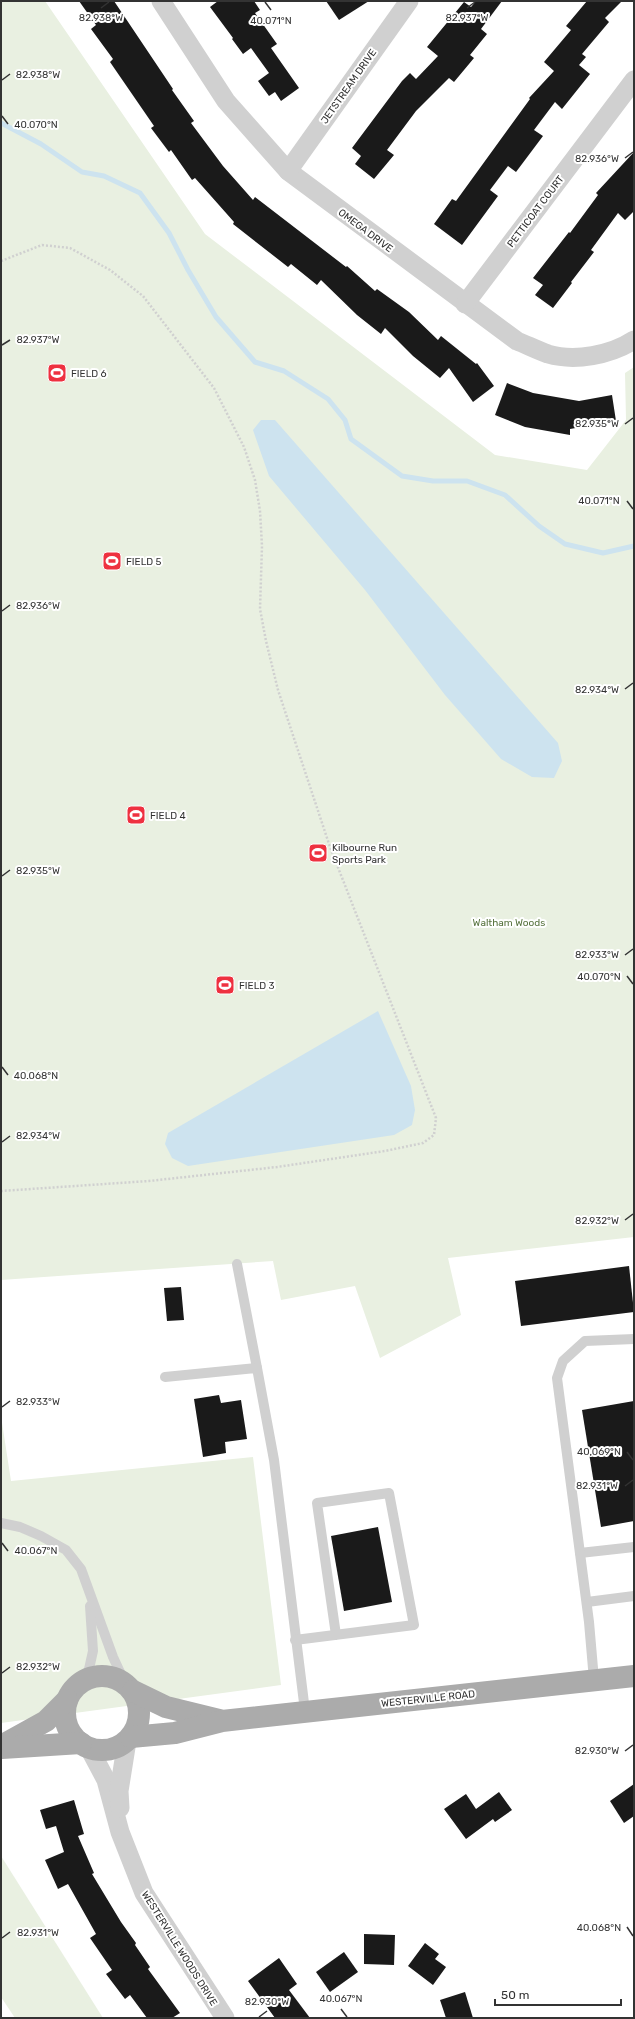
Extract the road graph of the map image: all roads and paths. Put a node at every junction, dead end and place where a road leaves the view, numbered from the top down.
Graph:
1 (161, 1) edge
2 (406, 2) edge
3 (634, 80) edge
4 (288, 171) junction
5 (1, 261) edge
6 (465, 304) junction
7 (634, 340) edge
8 (1, 1191) edge
9 (237, 1264) dead end
10 (634, 1339) edge
11 (257, 1368) junction
12 (165, 1377) dead end
13 (1, 1523) edge
14 (634, 1547) edge
15 (580, 1553) junction
16 (90, 1596) junction
17 (634, 1596) edge
18 (586, 1602) junction
19 (336, 1635) junction
20 (295, 1640) junction
21 (634, 1676) edge
22 (86, 1678) junction
23 (594, 1680) junction
24 (129, 1687) junction
25 (67, 1700) junction
26 (305, 1711) junction
27 (222, 1721) junction
28 (129, 1739) junction
29 (85, 1746) junction
30 (1, 1747) edge
31 (120, 1832) junction
32 (225, 2018) edge

1 - 4 street, OMEGA DRIVE
2 - 4 street, JETSTREAM DRIVE
3 - 6 street, PETTICOAT COURT
4 - 6 street, OMEGA DRIVE
5 - 8 path
6 - 7 street, OMEGA DRIVE
9 - 11 lane
10 - 15 lane
11 - 12 lane
11 - 20 lane
13 - 16 lane
14 - 15 lane
15 - 18 lane
16 - 22 lane
16 - 24 lane
17 - 18 lane
18 - 23 lane
19 - 19 lane
19 - 20 lane
20 - 26 lane
21 - 23 main road, WESTERVILLE ROAD
22 - 24 main road, WESTERVILLE ROAD
22 - 25 main road, WESTERVILLE ROAD
23 - 26 main road, WESTERVILLE ROAD
24 - 27 main road, WESTERVILLE ROAD
24 - 28 main road
25 - 29 main road
25 - 30 main road, WESTERVILLE ROAD
26 - 27 main road, WESTERVILLE ROAD
27 - 28 main road, WESTERVILLE ROAD
28 - 29 main road, WESTERVILLE ROAD
28 - 31 street, WESTERVILLE WOODS DRIVE
29 - 30 main road, WESTERVILLE ROAD
29 - 31 street, WESTERVILLE WOODS DRIVE
31 - 32 street, WESTERVILLE WOODS DRIVE

